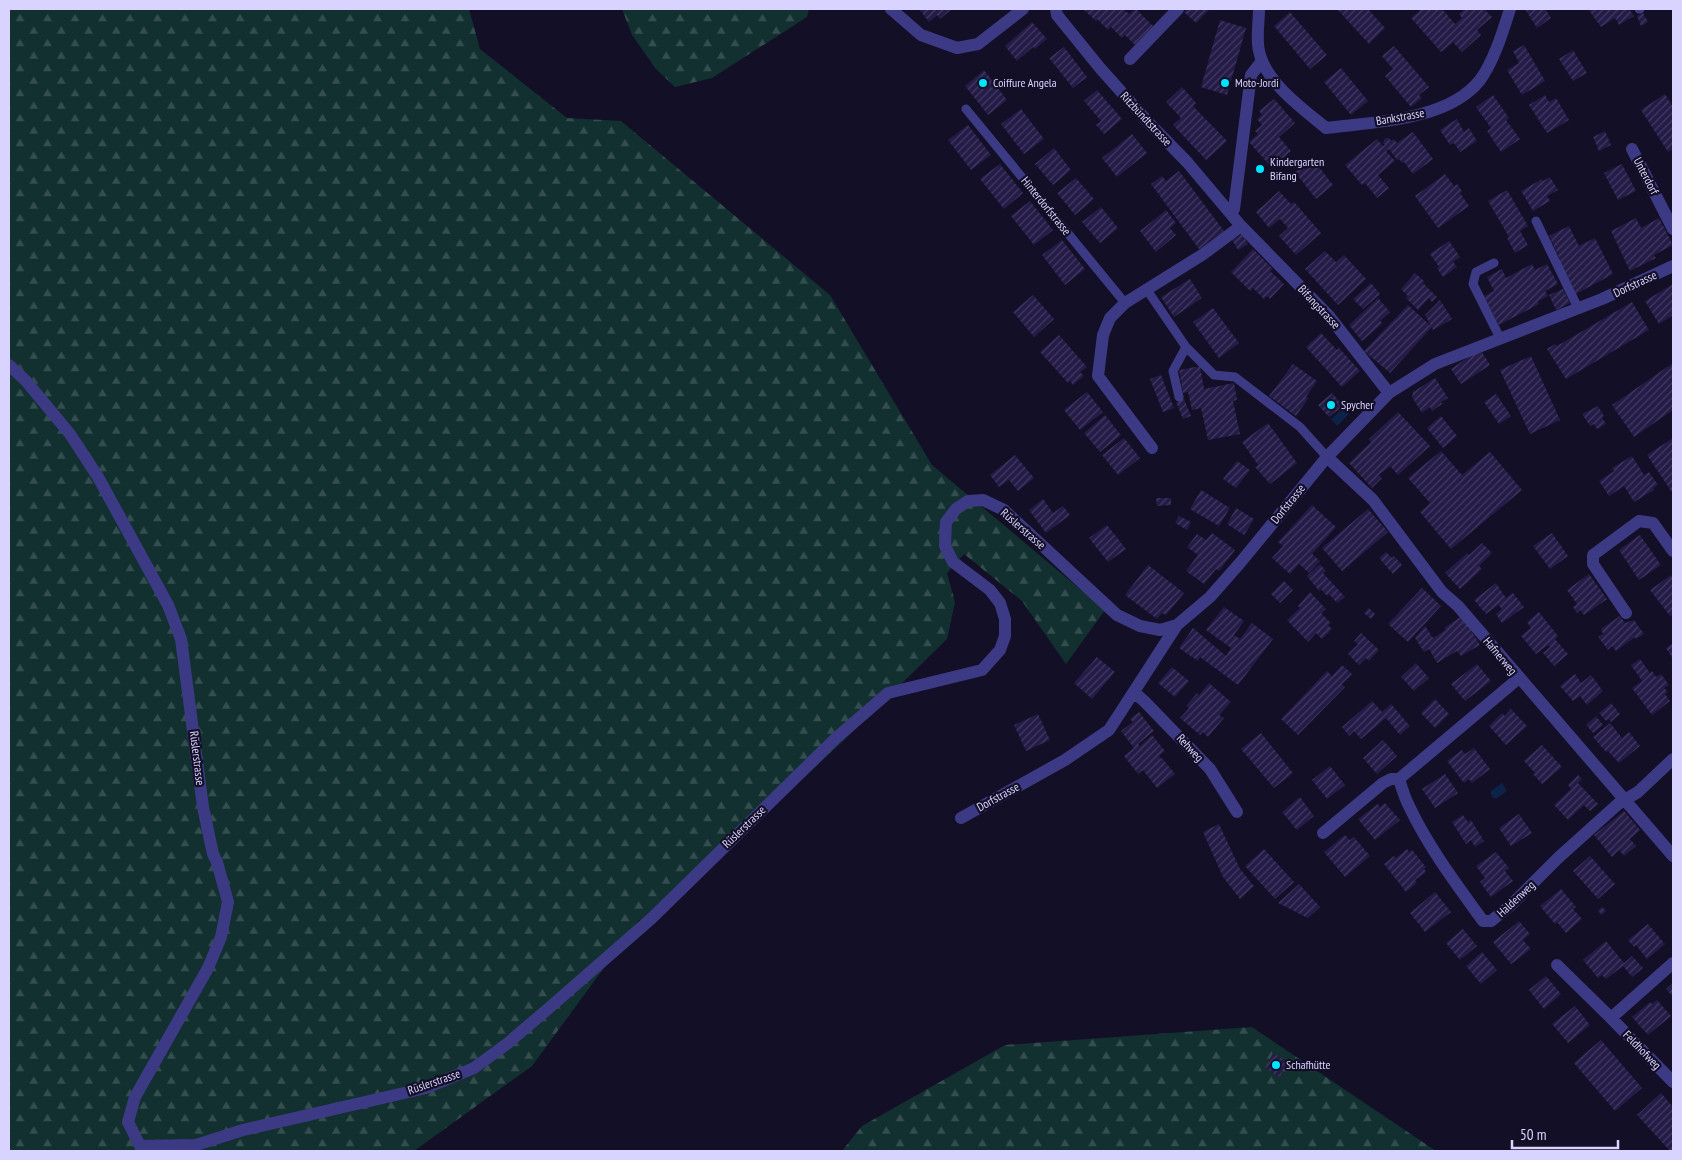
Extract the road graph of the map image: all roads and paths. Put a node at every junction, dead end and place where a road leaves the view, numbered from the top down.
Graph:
1 (891, 9) edge
2 (1023, 9) edge
3 (1056, 9) edge
4 (1178, 9) edge
5 (1259, 9) edge
6 (1510, 9) edge
7 (1130, 59) dead end
8 (1262, 62) junction
9 (966, 109) dead end
10 (1632, 149) dead end
11 (1230, 213) junction
12 (1536, 221) dead end
13 (1241, 226) junction
14 (1673, 229) edge
15 (1494, 263) dead end
16 (1673, 266) edge
17 (1147, 290) junction
18 (1125, 303) junction
19 (1578, 308) junction
20 (1500, 338) junction
21 (1186, 347) junction
22 (9, 365) edge
23 (1389, 393) junction
24 (1178, 397) dead end
25 (1152, 448) dead end
26 (1327, 457) junction
27 (1673, 551) edge
28 (1626, 613) dead end
29 (1177, 625) junction
30 (1518, 678) junction
31 (1134, 693) junction
32 (1673, 759) edge
33 (1399, 779) junction
34 (1625, 801) junction
35 (1237, 812) dead end
36 (961, 818) dead end
37 (1323, 833) dead end
38 (1673, 856) edge
39 (1673, 963) edge
40 (1557, 965) dead end
41 (1611, 1018) junction
42 (1673, 1082) edge

1 - 2 street
3 - 11 street, Ritzbündtstrasse
4 - 7 street
5 - 8 street
6 - 8 street, Bankstrasse
8 - 11 street
9 - 18 lane, Hinterdorfstrasse
10 - 14 street, Unterdorf
11 - 13 street, Ritzbündtstrasse
12 - 19 lane
13 - 17 street
13 - 23 street, Bifangstrasse
15 - 20 lane
16 - 19 street, Dorfstrasse
17 - 18 street
17 - 21 lane
18 - 25 street
19 - 20 street, Dorfstrasse
20 - 23 street, Dorfstrasse
21 - 24 lane
21 - 26 lane
22 - 29 street, Rüslerstrasse
23 - 26 street, Dorfstrasse
26 - 29 street, Dorfstrasse
26 - 30 street, Hafnerweg
27 - 28 street
29 - 31 street, Dorfstrasse
30 - 33 street
30 - 34 street, Hafnerweg
31 - 35 street, Rehweg
31 - 36 street, Dorfstrasse
32 - 34 street
33 - 34 street, Haldenweg
33 - 37 street
34 - 38 street, Hafnerweg
39 - 41 street
40 - 41 street, Feldhofweg
41 - 42 street, Feldhofweg

